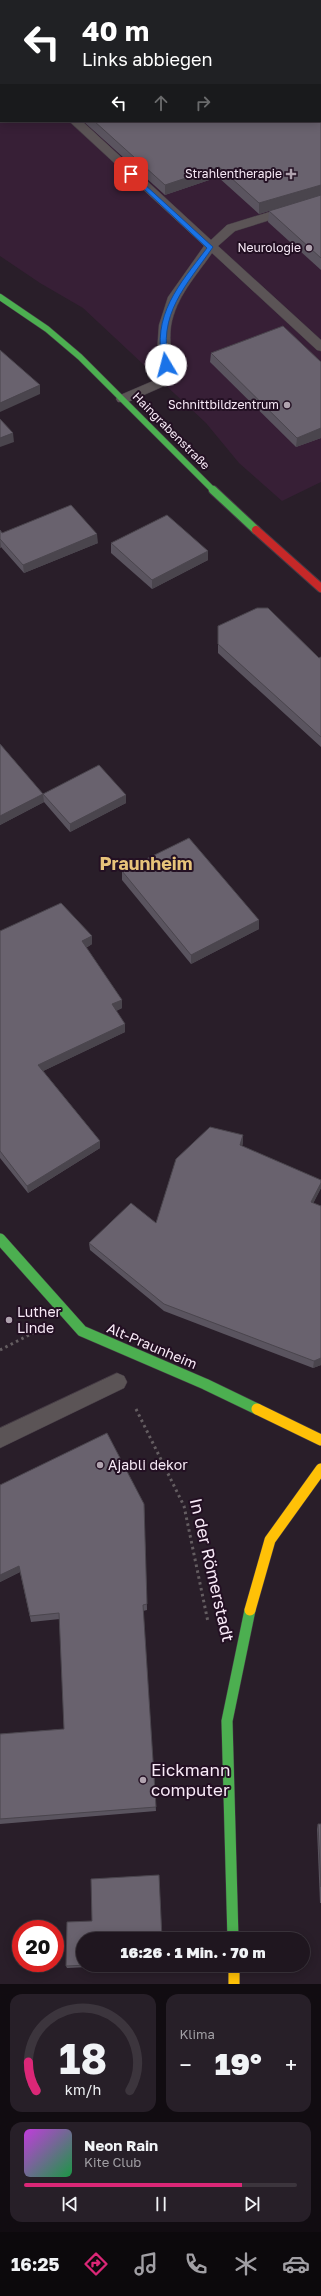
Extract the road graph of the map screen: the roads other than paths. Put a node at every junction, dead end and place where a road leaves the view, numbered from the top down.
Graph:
1 (76, 122) edge
2 (321, 200) edge
3 (210, 247) junction
4 (0, 297) edge
5 (321, 348) edge
6 (123, 399) junction
7 (321, 588) edge
8 (0, 1239) edge
9 (117, 1382) road end
10 (0, 1438) edge
11 (321, 1440) edge
12 (321, 1469) edge
13 (233, 1932) edge
14 (234, 1972) edge
15 (234, 1984) edge

1 - 3 lane
2 - 3 lane
3 - 5 lane
3 - 6 lane
4 - 6 main road, Haingrabenstraße
6 - 7 main road, Haingrabenstraße
8 - 11 main road, Alt-Praunheim
9 - 10 lane
12 - 13 main road, In der Römerstadt
14 - 15 main road

